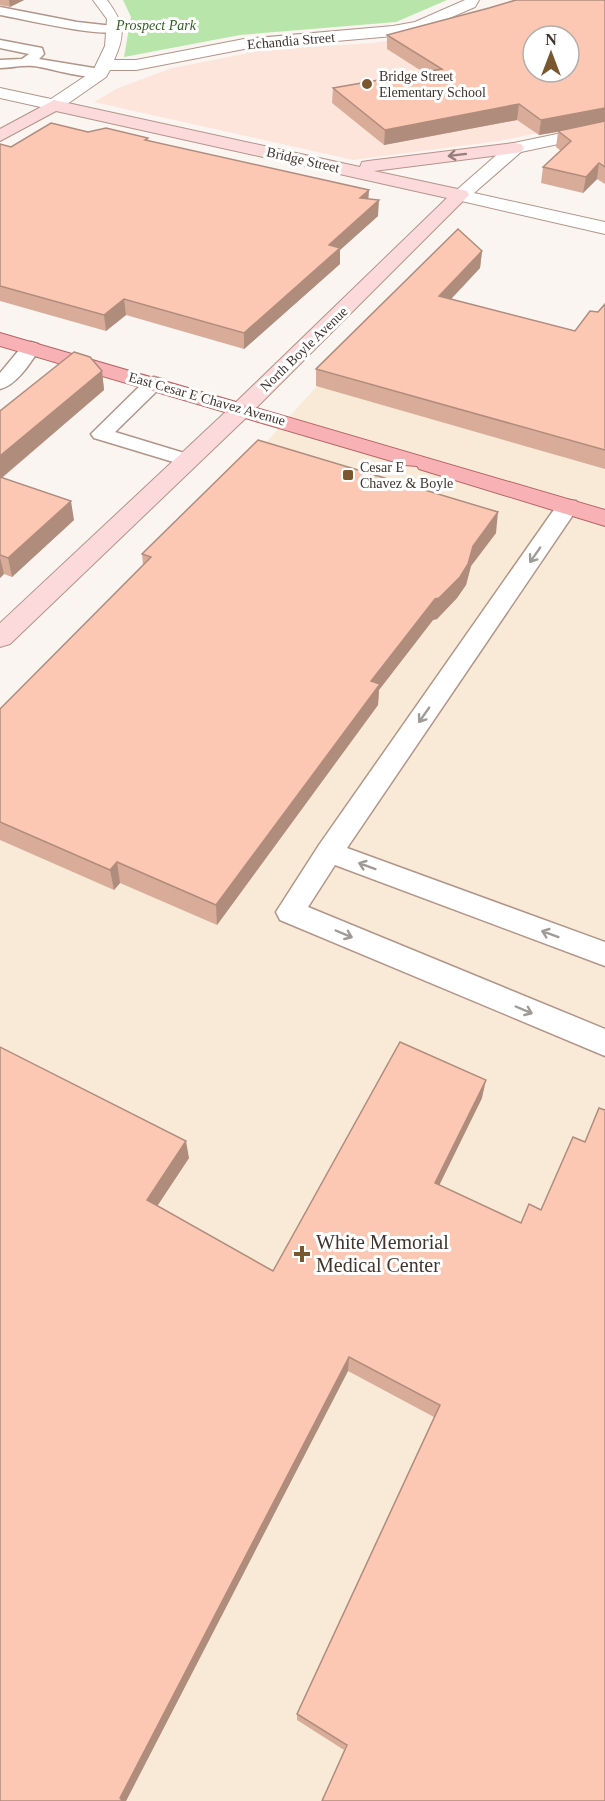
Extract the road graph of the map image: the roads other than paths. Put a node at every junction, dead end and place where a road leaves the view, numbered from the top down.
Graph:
1 (100, 0) edge
2 (475, 1) edge
3 (0, 11) edge
4 (113, 30) junction
5 (0, 44) edge
6 (30, 61) junction
7 (0, 64) edge
8 (102, 69) junction
9 (0, 93) edge
10 (54, 105) junction
11 (605, 129) edge
12 (0, 136) edge
13 (515, 148) junction
14 (343, 169) junction
15 (460, 195) junction
16 (605, 228) edge
17 (0, 339) edge
18 (31, 348) junction
19 (0, 383) edge
20 (154, 383) junction
21 (242, 409) junction
22 (187, 460) junction
23 (568, 506) junction
24 (605, 518) edge
25 (0, 638) edge
26 (329, 852) junction
27 (605, 954) edge
28 (605, 1043) edge

1 - 4 street
2 - 8 street, Echandia Street
3 - 4 lane
4 - 8 street
5 - 6 lane
6 - 7 lane
6 - 8 lane
8 - 10 street
9 - 10 street, Bridge Street
10 - 12 street
10 - 14 street, Bridge Street
11 - 13 street, North Boyle Avenue
13 -> 14 street
13 - 15 street, North Boyle Avenue
14 - 15 street, Bridge Street
15 - 16 street, Bridge Street
15 - 21 street, North Boyle Avenue
17 - 18 main road, East Cesar E Chavez Avenue
18 - 19 lane
18 - 20 main road, East Cesar E Chavez Avenue
20 - 21 main road, East Cesar E Chavez Avenue
20 - 22 lane
21 - 22 street, North Boyle Avenue
21 - 23 main road, East Cesar E Chavez Avenue
22 - 25 street, North Boyle Avenue
23 - 24 main road, East Cesar E Chavez Avenue
23 -> 26 lane
27 -> 26 lane
26 -> 28 lane

